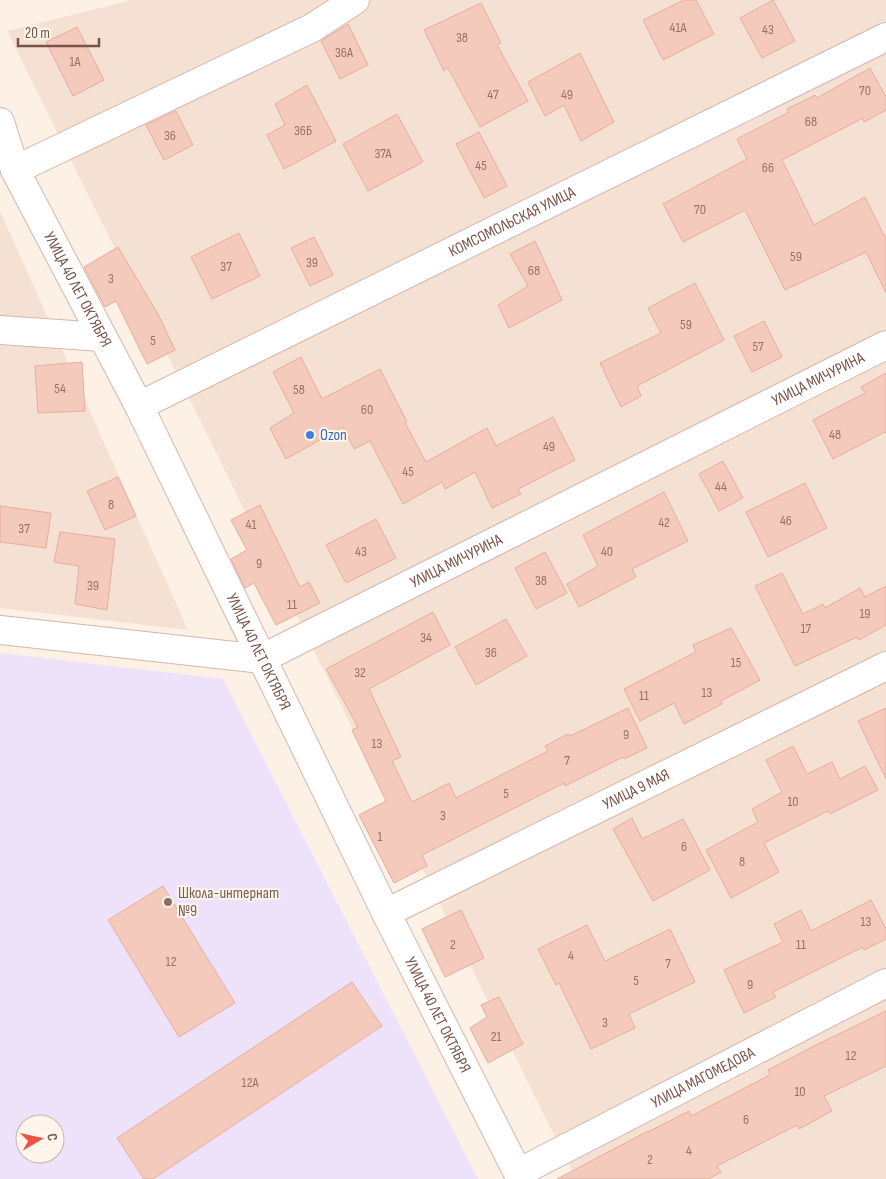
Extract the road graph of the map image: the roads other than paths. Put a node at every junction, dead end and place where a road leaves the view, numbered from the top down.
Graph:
1 (355, 0) edge
2 (886, 37) edge
3 (0, 122) edge
4 (15, 170) junction
5 (0, 330) edge
6 (102, 337) junction
7 (886, 345) edge
8 (139, 406) junction
9 (0, 630) edge
10 (261, 659) junction
11 (886, 666) edge
12 (386, 913) junction
13 (886, 983) edge
14 (519, 1176) edge

1 - 4 street
2 - 8 street, КОМСОМОЛЬСКАЯ УЛИЦА
3 - 4 street, УЛИЦА 40 ЛЕТ ОКТЯБРЯ
4 - 6 street, УЛИЦА 40 ЛЕТ ОКТЯБРЯ
5 - 6 street
6 - 8 street, УЛИЦА 40 ЛЕТ ОКТЯБРЯ
7 - 10 street, УЛИЦА МИЧУРИНА
8 - 10 street, УЛИЦА 40 ЛЕТ ОКТЯБРЯ
9 - 10 street
10 - 12 street, УЛИЦА 40 ЛЕТ ОКТЯБРЯ
11 - 12 street, УЛИЦА 9 МАЯ
12 - 14 street, УЛИЦА 40 ЛЕТ ОКТЯБРЯ
13 - 14 street, УЛИЦА МАГОМЕДОВА

